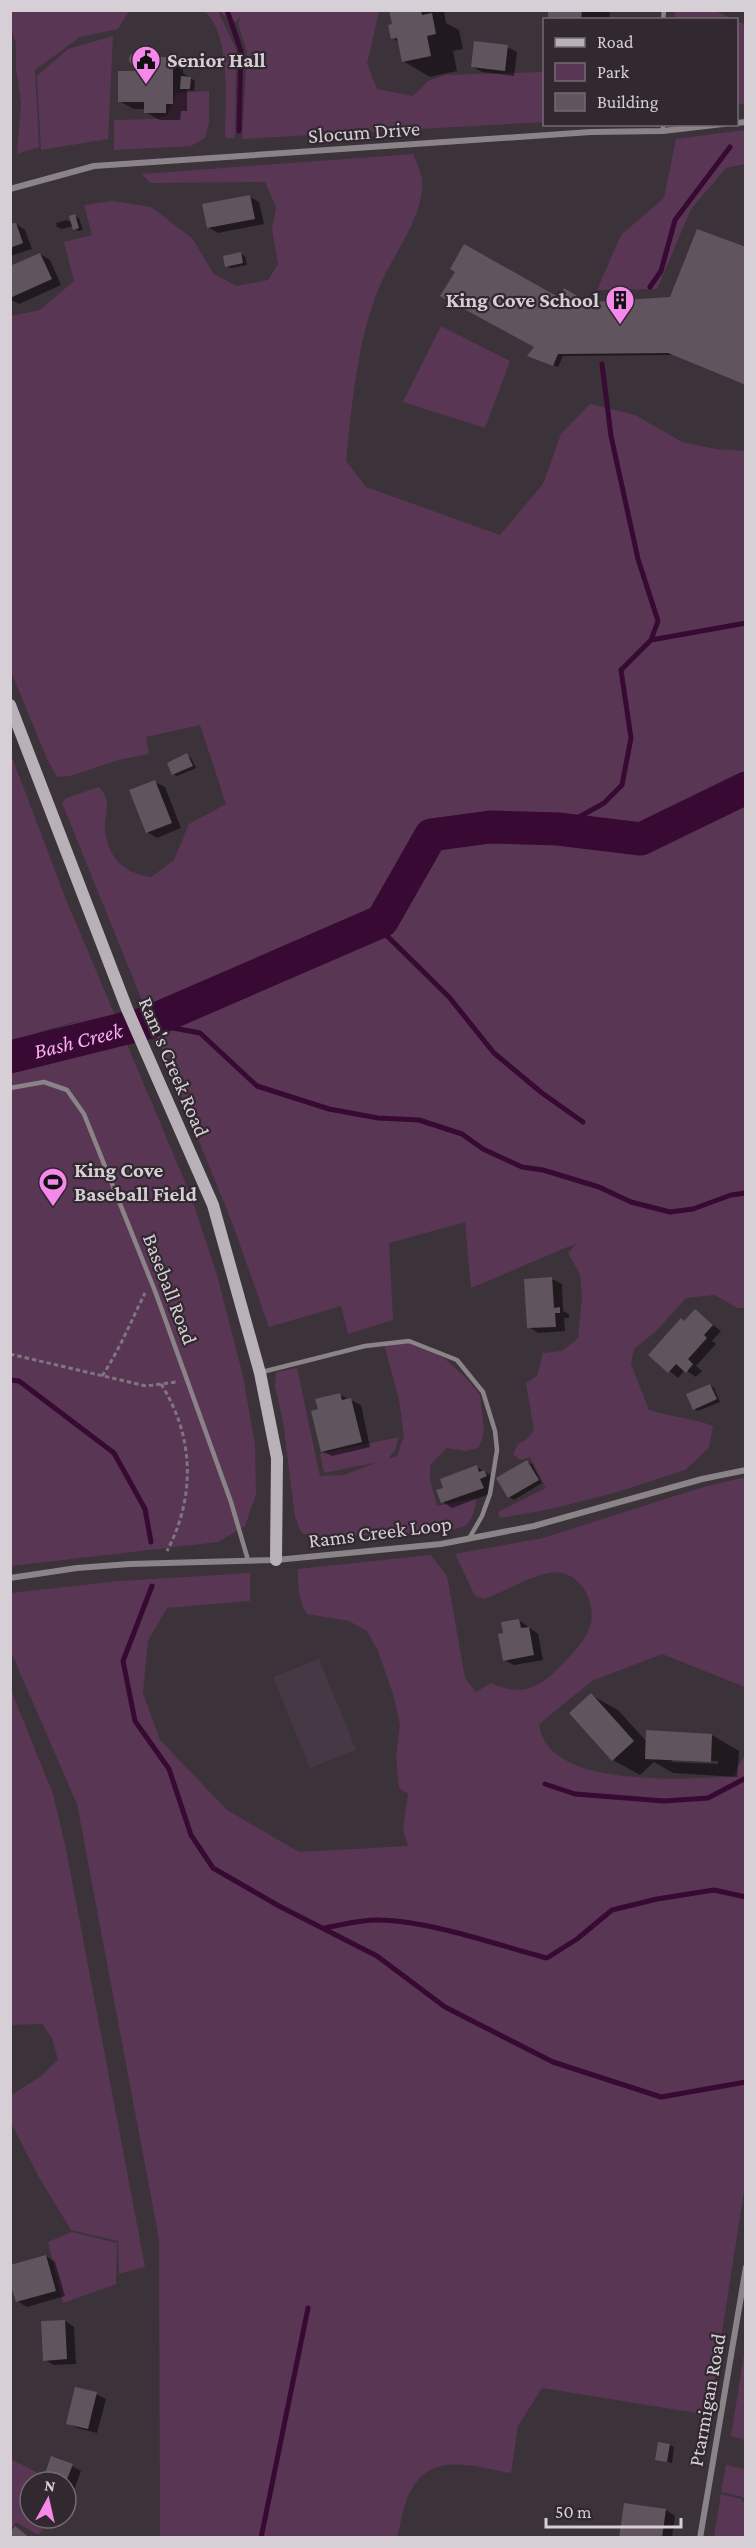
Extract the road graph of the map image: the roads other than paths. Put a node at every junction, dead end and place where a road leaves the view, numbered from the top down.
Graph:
1 (693, 126) edge
2 (663, 128) edge
3 (10, 189) edge
4 (10, 705) edge
5 (10, 1088) edge
6 (260, 1373) junction
7 (746, 1470) edge
8 (470, 1537) junction
9 (248, 1560) junction
10 (276, 1560) junction
11 (10, 1578) edge
12 (746, 2267) edge
13 (700, 2538) edge

1 - 2 street, Slocum Drive
2 - 3 street, Slocum Drive
4 - 6 street, Ram's Creek Road
5 - 9 lane, Baseball Road
6 - 8 lane
6 - 10 street, Ram's Creek Road
7 - 8 street, Rams Creek Loop
8 - 10 street, Rams Creek Loop
9 - 10 street, Rams Creek Loop
9 - 11 street, Rams Creek Loop
12 - 13 street, Ptarmigan Road

